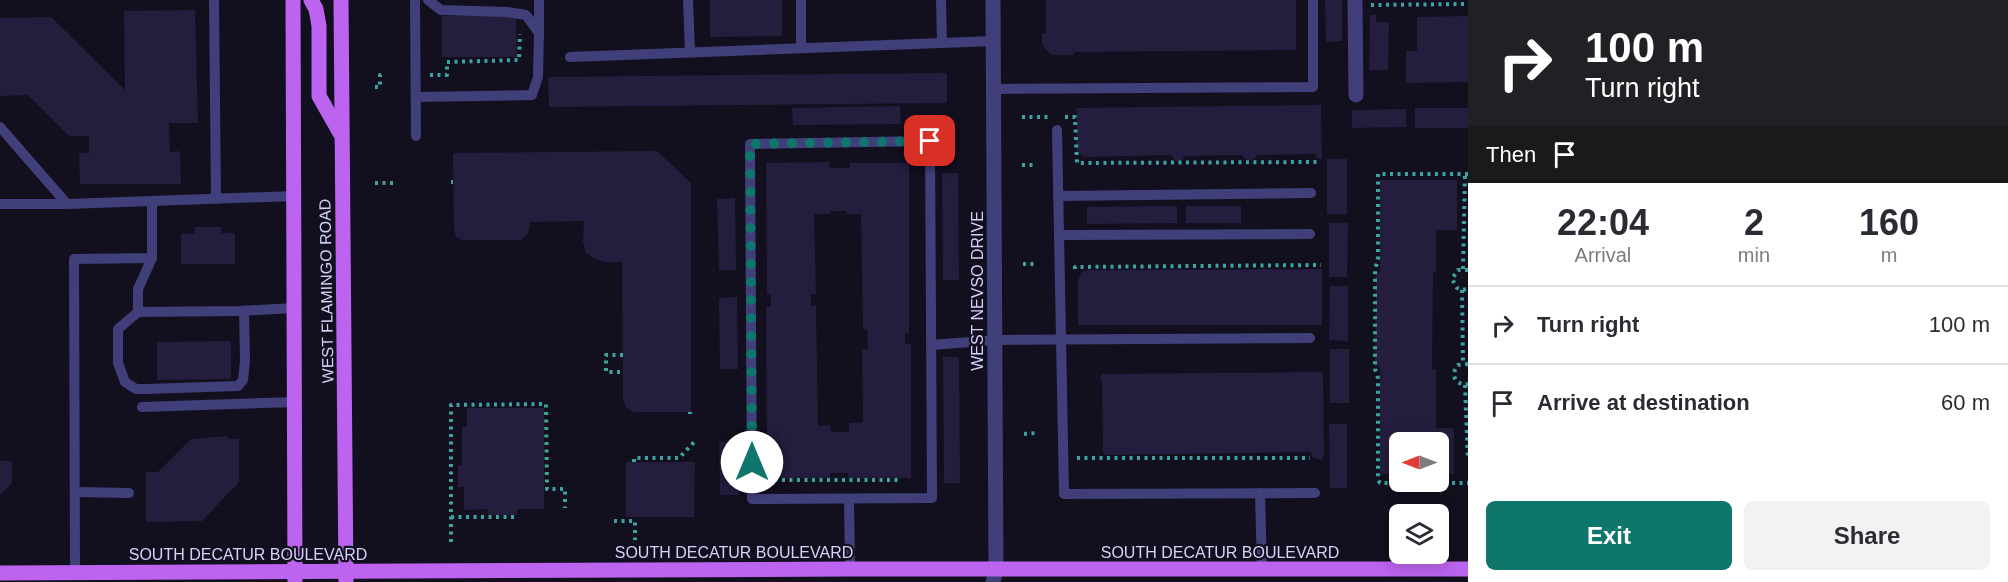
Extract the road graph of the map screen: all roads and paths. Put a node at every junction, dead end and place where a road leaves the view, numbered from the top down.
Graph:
1 (214, 0) edge
2 (292, 0) edge
3 (311, 0) edge
4 (341, 0) edge
5 (415, 0) edge
6 (428, 0) edge
7 (539, 0) edge
8 (688, 0) edge
9 (801, 0) edge
10 (941, 0) edge
11 (993, 0) edge
12 (1313, 0) edge
13 (1355, 2) edge
14 (1468, 4) edge
15 (530, 20) junction
16 (539, 33) junction
17 (994, 41) junction
18 (942, 43) junction
19 (801, 48) junction
20 (690, 52) junction
21 (570, 57) dead end
22 (384, 75) dead end
23 (430, 75) dead end
24 (375, 87) dead end
25 (994, 89) junction
26 (1356, 95) dead end
27 (416, 97) junction
28 (1022, 117) dead end
29 (1054, 117) dead end
30 (1064, 117) dead end
31 (0, 127) edge
32 (1057, 130) dead end
33 (342, 136) junction
34 (416, 136) dead end
35 (1319, 162) dead end
36 (1022, 165) dead end
37 (1033, 165) dead end
38 (1467, 174) edge
39 (375, 183) dead end
40 (393, 183) dead end
41 (1311, 193) dead end
42 (294, 196) junction
43 (1058, 196) junction
44 (216, 200) junction
45 (152, 201) junction
46 (0, 204) edge
47 (67, 204) junction
48 (1310, 234) dead end
49 (1059, 235) junction
50 (152, 258) junction
51 (1023, 264) dead end
52 (1034, 264) dead end
53 (1321, 265) dead end
54 (1466, 269) edge
55 (1076, 277) dead end
56 (1468, 289) edge
57 (1462, 290) junction
58 (295, 308) junction
59 (244, 311) junction
60 (138, 312) junction
61 (1310, 338) dead end
62 (996, 340) junction
63 (1060, 340) junction
64 (931, 345) junction
65 (623, 355) dead end
66 (1466, 364) edge
67 (623, 372) dead end
68 (1467, 385) edge
69 (295, 402) junction
70 (142, 406) dead end
71 (1036, 433) dead end
72 (1024, 434) dead end
73 (696, 440) dead end
74 (1077, 458) dead end
75 (1278, 458) junction
76 (1310, 458) dead end
77 (1468, 460) edge
78 (634, 462) dead end
79 (1278, 465) dead end
80 (766, 480) dead end
81 (902, 480) dead end
82 (1468, 483) edge
83 (75, 492) junction
84 (129, 493) dead end
85 (1260, 493) junction
86 (1315, 493) dead end
87 (849, 499) junction
88 (565, 508) dead end
89 (451, 517) junction
90 (515, 517) dead end
91 (614, 521) dead end
92 (635, 540) dead end
93 (451, 542) dead end
94 (850, 569) junction
95 (1262, 569) junction
96 (1468, 569) edge
97 (75, 572) junction
98 (0, 573) edge
99 (995, 576) edge
100 (346, 577) edge
101 (295, 578) edge

1 - 44 lane
2 - 42 main road, WEST FLAMINGO ROAD
3 - 33 main road
4 - 33 main road, WEST FLAMINGO ROAD
5 - 27 lane
6 - 15 lane
7 - 16 lane
8 - 20 lane
9 - 19 lane
10 - 18 lane
11 - 17 street, WEST NEVSO DRIVE
12 - 25 lane
13 - 14 path
13 - 26 street
15 - 16 lane
15 - 23 path
16 - 27 lane
17 - 18 lane
17 - 25 street, WEST NEVSO DRIVE
18 - 19 lane
19 - 20 lane
20 - 21 lane
22 - 24 path
25 - 62 street, WEST NEVSO DRIVE
27 - 34 lane
28 - 29 path
30 - 35 path
31 - 47 lane
32 - 43 lane
33 - 100 main road, WEST FLAMINGO ROAD
36 - 37 path
38 - 54 path
38 - 82 path
39 - 40 path
41 - 43 lane
42 - 44 lane
42 - 58 main road, WEST FLAMINGO ROAD
43 - 49 lane
44 - 45 lane
45 - 47 lane
45 - 50 lane
46 - 47 lane
48 - 49 lane
49 - 63 lane
50 - 60 lane
50 - 83 lane
51 - 52 path
53 - 55 path
54 - 57 path
56 - 57 path
57 - 66 path
58 - 59 lane
58 - 69 main road, WEST FLAMINGO ROAD
59 - 60 lane
59 - 60 lane
61 - 63 lane
62 - 63 lane
62 - 64 lane
62 - 99 street, WEST NEVSO DRIVE
63 - 85 lane
64 - 87 lane
64 - 87 lane
65 - 67 path
66 - 68 path
68 - 77 path
69 - 70 lane
69 - 101 main road, WEST FLAMINGO ROAD
71 - 72 path
73 - 78 path
74 - 75 path
75 - 76 path
75 - 79 path
80 - 81 path
83 - 84 lane
83 - 97 lane
85 - 86 lane
85 - 95 lane
87 - 94 lane
88 - 89 path
89 - 90 path
89 - 93 path
91 - 92 path
94 - 99 main road, SOUTH DECATUR BOULEVARD
94 - 100 main road, SOUTH DECATUR BOULEVARD
95 - 96 main road, SOUTH DECATUR BOULEVARD
95 - 99 main road, SOUTH DECATUR BOULEVARD
97 - 98 main road, SOUTH DECATUR BOULEVARD
97 - 101 main road, SOUTH DECATUR BOULEVARD
100 - 101 main road, SOUTH DECATUR BOULEVARD

